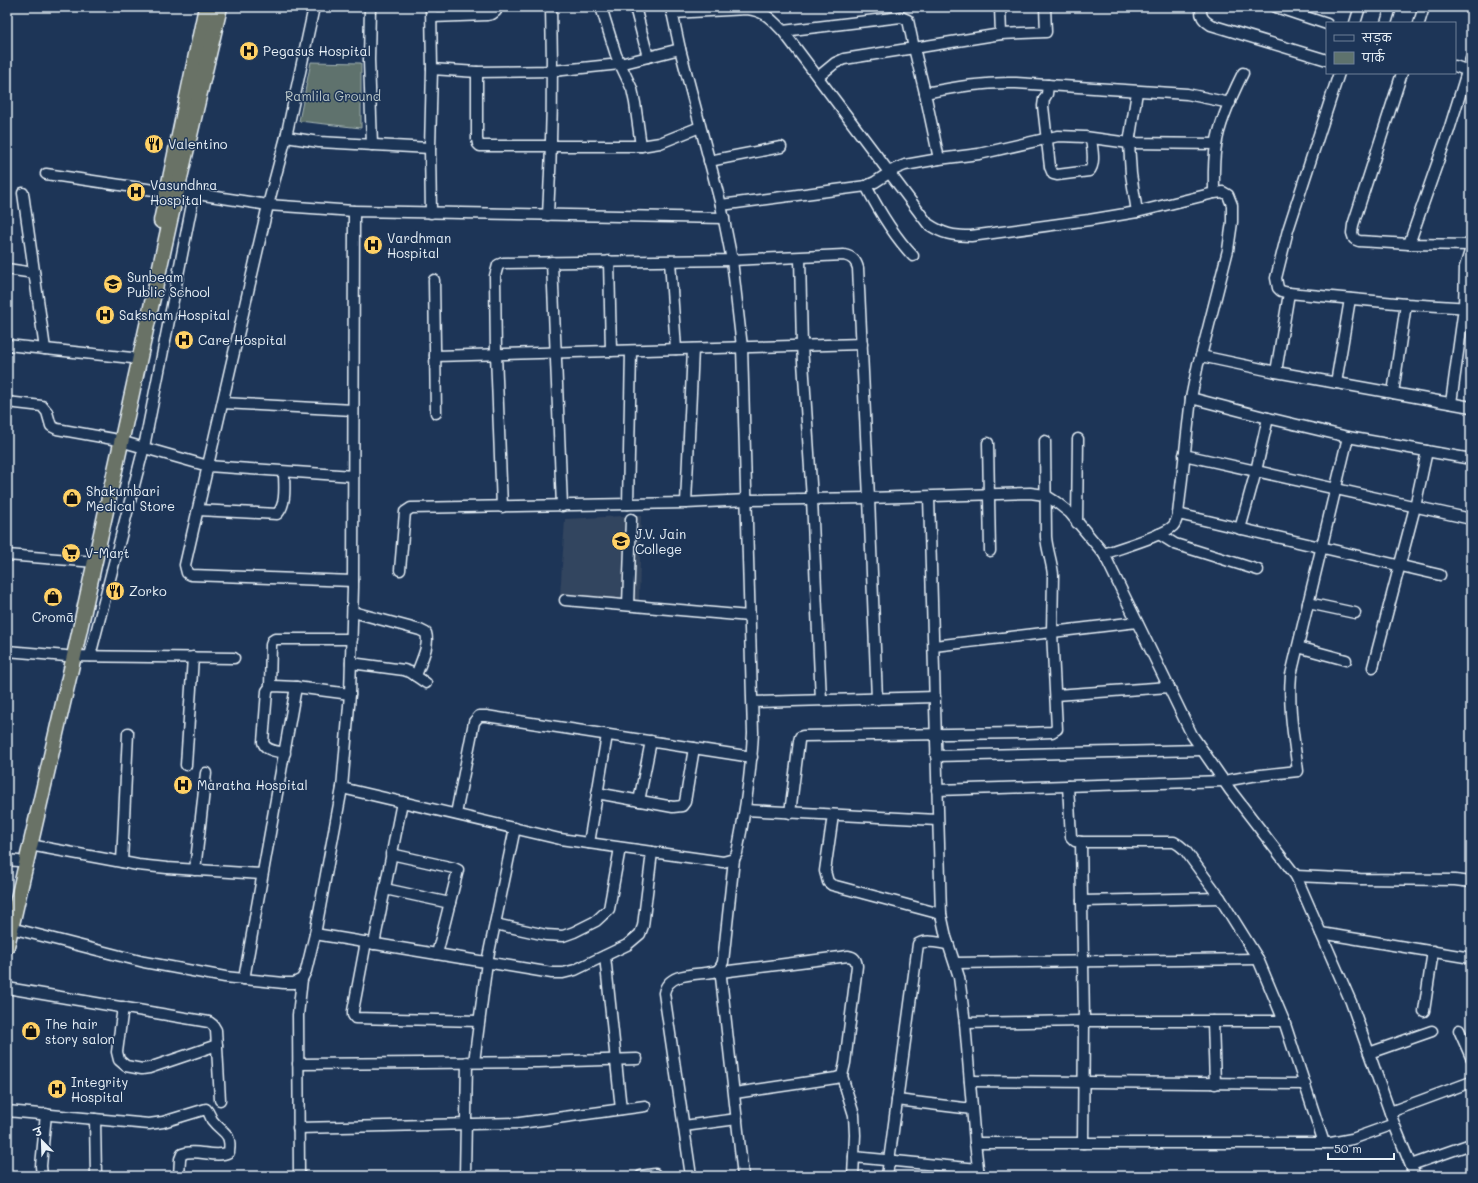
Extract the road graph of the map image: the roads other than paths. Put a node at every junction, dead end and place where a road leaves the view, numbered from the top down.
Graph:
1 (206, 7) edge
2 (220, 7) edge
3 (314, 7) edge
4 (370, 7) edge
5 (496, 7) edge
6 (551, 7) edge
7 (601, 7) edge
8 (635, 7) edge
9 (1000, 7) edge
10 (1045, 7) edge
11 (1201, 7) edge
12 (1276, 7) edge
13 (1360, 7) edge
14 (1391, 7) edge
15 (1424, 7) edge
16 (672, 10) edge
17 (431, 12) edge
18 (1355, 22) edge
19 (1386, 22) edge
20 (1419, 22) edge
21 (1326, 24) edge
22 (783, 31) junction
23 (1001, 34) junction
24 (914, 48) junction
25 (680, 49) junction
26 (648, 57) junction
27 (1326, 60) edge
28 (1471, 60) edge
29 (620, 64) junction
30 (1456, 66) edge
31 (432, 69) junction
32 (553, 71) junction
33 (1469, 71) edge
34 (477, 72) junction
35 (1243, 73) dead end
36 (1339, 74) edge
37 (1402, 74) edge
38 (818, 77) junction
39 (1048, 85) junction
40 (1137, 92) junction
41 (925, 93) junction
42 (1230, 103) junction
43 (700, 127) junction
44 (286, 137) junction
45 (1047, 137) junction
46 (1091, 139) junction
47 (1129, 143) junction
48 (1216, 144) junction
49 (372, 146) junction
50 (552, 146) junction
51 (641, 146) junction
52 (781, 147) dead end
53 (430, 148) junction
54 (939, 159) junction
55 (709, 161) junction
56 (890, 172) junction
57 (46, 174) dead end
58 (866, 186) junction
59 (171, 191) junction
60 (23, 193) dead end
61 (1214, 193) junction
62 (194, 194) junction
63 (268, 204) junction
64 (721, 204) junction
65 (354, 211) junction
66 (1137, 212) junction
67 (431, 213) junction
68 (548, 215) junction
69 (724, 218) junction
70 (1409, 244) junction
71 (1471, 246) edge
72 (913, 256) dead end
73 (800, 258) junction
74 (732, 260) junction
75 (609, 261) junction
76 (670, 261) junction
77 (552, 262) junction
78 (7, 269) edge
79 (34, 273) junction
80 (434, 280) dead end
81 (1289, 293) junction
82 (1350, 299) junction
83 (1406, 304) junction
84 (1467, 308) edge
85 (862, 344) junction
86 (7, 345) edge
87 (802, 346) junction
88 (742, 347) junction
89 (45, 349) junction
90 (676, 349) junction
91 (693, 349) junction
92 (631, 350) junction
93 (611, 351) junction
94 (555, 352) junction
95 (496, 354) junction
96 (435, 356) junction
97 (1201, 356) junction
98 (132, 358) junction
99 (1276, 372) junction
100 (1336, 383) junction
101 (1393, 393) junction
102 (1191, 398) junction
103 (7, 402) edge
104 (223, 403) junction
105 (1451, 403) junction
106 (1471, 408) edge
107 (353, 410) junction
108 (436, 413) dead end
109 (1268, 418) junction
110 (1348, 437) junction
111 (1078, 439) dead end
112 (118, 440) junction
113 (1045, 440) dead end
114 (988, 443) dead end
115 (144, 447) junction
116 (1427, 451) junction
117 (1184, 455) junction
118 (1471, 459) edge
119 (208, 466) junction
120 (1256, 471) junction
121 (284, 472) junction
122 (353, 476) junction
123 (1336, 489) junction
124 (989, 495) junction
125 (1045, 495) junction
126 (929, 497) junction
127 (869, 498) junction
128 (812, 499) junction
129 (747, 500) junction
130 (686, 503) junction
131 (628, 504) junction
132 (562, 506) junction
133 (502, 507) junction
134 (1415, 507) junction
135 (198, 510) junction
136 (1178, 514) junction
137 (631, 519) dead end
138 (1471, 519) edge
139 (1077, 523) junction
140 (1240, 529) junction
141 (1159, 534) junction
142 (1321, 548) junction
143 (990, 551) dead end
144 (7, 554) edge
145 (1104, 554) junction
146 (90, 562) junction
147 (1399, 566) junction
148 (400, 570) dead end
149 (1258, 570) dead end
150 (1440, 575) dead end
151 (353, 581) junction
152 (565, 600) dead end
153 (1308, 602) junction
154 (628, 605) junction
155 (353, 612) junction
156 (1355, 613) dead end
157 (749, 616) junction
158 (1137, 622) junction
159 (1052, 632) junction
160 (352, 639) junction
161 (934, 646) junction
162 (1298, 647) junction
163 (7, 651) edge
164 (70, 656) junction
165 (90, 656) junction
166 (193, 657) junction
167 (234, 658) dead end
168 (1346, 660) dead end
169 (351, 663) junction
170 (1373, 667) dead end
171 (416, 676) junction
172 (426, 683) dead end
173 (270, 687) junction
174 (1169, 687) junction
175 (296, 688) junction
176 (350, 694) junction
177 (1056, 695) junction
178 (935, 697) junction
179 (877, 699) junction
180 (822, 700) junction
181 (753, 702) junction
182 (128, 733) dead end
183 (607, 735) junction
184 (936, 735) junction
185 (651, 741) junction
186 (694, 748) junction
187 (1202, 750) junction
188 (285, 753) junction
189 (936, 756) junction
190 (752, 757) junction
191 (186, 765) dead end
192 (206, 773) dead end
193 (1224, 781) junction
194 (1068, 786) junction
195 (342, 788) junction
196 (937, 790) junction
197 (597, 793) junction
198 (639, 801) junction
199 (402, 802) junction
200 (745, 810) junction
201 (790, 813) junction
202 (456, 814) junction
203 (833, 815) junction
204 (938, 820) junction
205 (515, 828) junction
206 (1081, 842) junction
207 (589, 843) junction
208 (30, 845) junction
209 (620, 848) junction
210 (652, 852) junction
211 (391, 854) junction
212 (734, 859) junction
213 (12, 860) edge
214 (122, 862) junction
215 (196, 870) junction
216 (262, 874) junction
217 (1296, 876) junction
218 (1471, 882) edge
219 (385, 889) junction
220 (1220, 898) junction
221 (1082, 902) junction
222 (450, 903) junction
223 (7, 907) edge
224 (940, 914) junction
225 (495, 924) junction
226 (9, 927) edge
227 (1321, 933) junction
228 (315, 934) junction
229 (370, 943) junction
230 (948, 944) junction
231 (7, 946) edge
232 (1434, 951) junction
233 (437, 954) junction
234 (605, 956) junction
235 (1471, 958) edge
236 (1258, 959) junction
237 (1082, 961) junction
238 (487, 962) junction
239 (955, 963) junction
240 (721, 970) junction
241 (244, 979) junction
242 (302, 979) junction
243 (7, 988) edge
244 (123, 1008) junction
245 (1424, 1011) dead end
246 (1084, 1021) junction
247 (1213, 1021) junction
248 (1284, 1021) junction
249 (479, 1022) junction
250 (965, 1023) junction
251 (1459, 1030) dead end
252 (1432, 1031) dead end
253 (217, 1045) junction
254 (1369, 1053) junction
255 (1471, 1057) edge
256 (637, 1059) dead end
257 (615, 1060) junction
258 (470, 1062) junction
259 (298, 1064) junction
260 (842, 1076) junction
261 (970, 1081) junction
262 (1471, 1082) edge
263 (1084, 1083) junction
264 (1215, 1084) junction
265 (1305, 1084) junction
266 (735, 1093) junction
267 (220, 1100) dead end
268 (897, 1100) junction
269 (645, 1106) dead end
270 (621, 1109) junction
271 (972, 1109) junction
272 (7, 1111) edge
273 (1390, 1112) junction
274 (46, 1114) junction
275 (737, 1118) junction
276 (95, 1119) junction
277 (1394, 1124) junction
278 (467, 1125) junction
279 (684, 1126) junction
280 (298, 1128) junction
281 (1083, 1143) junction
282 (1324, 1143) junction
283 (975, 1144) junction
284 (1471, 1144) edge
285 (854, 1157) junction
286 (889, 1161) junction
287 (1411, 1165) junction
288 (979, 1172) edge
289 (655, 1174) dead end
290 (42, 1176) edge
291 (96, 1176) edge
292 (179, 1176) edge
293 (299, 1176) edge
294 (465, 1176) edge
295 (641, 1176) edge
296 (691, 1176) edge
297 (743, 1176) edge
298 (854, 1176) edge
299 (887, 1176) edge
300 (1415, 1176) edge

1 - 59 highway
2 - 59 highway
3 - 44 street
4 - 49 street
5 - 17 street
6 - 32 street
7 - 29 street
8 - 26 street
9 - 23 street
10 - 23 street
11 - 27 street
12 - 21 street
13 - 18 street
14 - 19 street
15 - 20 street
16 - 22 street
16 - 25 street
17 - 31 street
22 - 24 street
22 - 38 street
23 - 24 street
24 - 38 street
24 - 41 street
25 - 26 street
25 - 43 street
26 - 29 street
28 - 33 street
29 - 32 street
29 - 51 street
30 - 33 street
31 - 34 street
31 - 53 street
32 - 34 street
32 - 50 street
33 - 70 street
34 - 50 street
35 - 42 street
36 - 81 street
37 - 70 street
38 - 56 street
39 - 40 street
39 - 41 street
39 - 45 street
40 - 42 street
40 - 47 street
41 - 54 street
42 - 48 street
43 - 51 street
43 - 55 street
44 - 49 street
44 - 63 street
45 - 46 street
45 - 46 street
45 - 54 street
46 - 47 street
47 - 48 street
47 - 66 street
48 - 61 street
49 - 53 street
50 - 51 street
50 - 68 street
52 - 55 street
53 - 67 street
54 - 56 street
55 - 64 street
56 - 58 street
56 - 66 street
57 - 59 street
58 - 64 street
58 - 72 street
59 - 62 street
59 - 98 highway
59 - 112 highway
60 - 79 street
61 - 66 street
61 - 97 street
62 - 63 street
62 - 115 street
63 - 65 street
63 - 104 street
64 - 69 street
65 - 67 street
65 - 107 street
67 - 68 street
68 - 69 street
69 - 74 street
70 - 71 street
71 - 84 street
73 - 74 street
73 - 85 street
73 - 87 street
74 - 76 street
74 - 88 street
75 - 76 street
75 - 77 street
75 - 93 street
76 - 90 street
77 - 94 street
77 - 95 street
78 - 79 street
79 - 89 street
80 - 96 street
81 - 82 street
81 - 99 street
82 - 83 street
82 - 100 street
83 - 84 street
83 - 101 street
84 - 105 street
85 - 87 street
85 - 127 street
86 - 89 street
87 - 88 street
87 - 128 street
88 - 91 street
88 - 129 street
89 - 98 street
90 - 91 street
90 - 92 street
91 - 130 street
92 - 93 street
92 - 131 street
93 - 94 street
94 - 95 street
94 - 132 street
95 - 96 street
95 - 133 street
96 - 108 street
97 - 99 street
97 - 102 street
98 - 112 highway
99 - 100 street
100 - 101 street
101 - 105 street
102 - 109 street
102 - 117 street
103 - 112 street
104 - 107 street
104 - 119 street
105 - 106 street
107 - 122 street
109 - 110 street
109 - 120 street
110 - 116 street
110 - 123 street
111 - 139 street
112 - 115 street
112 - 146 highway
113 - 125 street
114 - 124 street
115 - 119 street
115 - 165 street
116 - 118 street
116 - 134 street
117 - 120 street
117 - 136 street
119 - 121 street
119 - 135 street
120 - 123 street
120 - 140 street
121 - 122 street
121 - 135 street
122 - 151 street
123 - 134 street
123 - 142 street
124 - 125 street
124 - 126 street
124 - 143 street
125 - 139 street
125 - 159 street
126 - 127 street
126 - 161 street
127 - 128 street
127 - 179 street
128 - 129 street
128 - 180 street
129 - 130 street
129 - 157 street
130 - 131 street
131 - 132 street
132 - 133 street
133 - 148 street
134 - 138 street
134 - 147 street
135 - 151 street
136 - 140 street
136 - 141 street
137 - 154 street
139 - 145 street
140 - 142 street
141 - 145 street
141 - 149 street
142 - 147 street
142 - 153 street
144 - 146 street
145 - 158 street
146 - 164 highway
147 - 150 street
147 - 170 street
151 - 155 street
152 - 154 street
153 - 156 street
153 - 162 street
154 - 157 street
155 - 160 street
155 - 171 street
157 - 181 street
158 - 159 street
158 - 174 street
159 - 161 street
159 - 177 street
160 - 169 street
160 - 173 street
161 - 178 street
162 - 168 street
162 - 193 street
163 - 164 street
164 - 165 street
164 - 208 highway
164 - 213 highway
165 - 166 street
166 - 167 street
166 - 191 street
169 - 171 street
169 - 176 street
171 - 172 street
173 - 175 street
173 - 188 street
174 - 177 street
174 - 187 street
175 - 176 street
175 - 188 street
176 - 195 street
177 - 184 street
178 - 179 street
178 - 184 street
179 - 180 street
180 - 181 street
181 - 190 street
182 - 214 street
183 - 185 street
183 - 197 street
183 - 202 street
184 - 189 street
184 - 201 street
185 - 186 street
185 - 198 street
186 - 190 street
186 - 198 street
187 - 189 street
187 - 193 street
188 - 216 street
189 - 196 street
190 - 200 street
192 - 215 street
193 - 194 street
193 - 217 street
194 - 196 street
194 - 206 street
195 - 199 street
195 - 228 street
196 - 204 street
197 - 198 street
197 - 207 street
199 - 202 street
199 - 211 street
200 - 201 street
200 - 212 street
201 - 203 street
202 - 205 street
203 - 204 street
203 - 224 street
204 - 224 street
205 - 207 street
205 - 225 street
206 - 220 street
206 - 221 street
207 - 209 street
208 - 214 street
208 - 226 highway
209 - 210 street
209 - 225 street
210 - 212 street
210 - 234 street
211 - 219 street
211 - 222 street
212 - 240 street
213 - 223 highway
214 - 215 street
215 - 216 street
216 - 241 street
217 - 218 street
217 - 227 street
219 - 222 street
219 - 229 street
220 - 221 street
220 - 236 street
221 - 237 street
222 - 233 street
224 - 230 street
225 - 238 street
226 - 231 highway
226 - 241 street
227 - 232 street
227 - 254 street
228 - 229 street
228 - 242 street
229 - 233 street
229 - 249 street
230 - 239 street
230 - 268 street
232 - 235 street
232 - 245 street
233 - 238 street
234 - 238 street
234 - 257 street
236 - 237 street
236 - 248 street
237 - 239 street
237 - 246 street
238 - 249 street
239 - 250 street
240 - 260 street
240 - 266 street
240 - 279 street
241 - 242 street
242 - 259 street
243 - 244 street
244 - 253 street
244 - 253 street
246 - 247 street
246 - 250 street
246 - 263 street
247 - 248 street
247 - 264 street
248 - 265 street
249 - 258 street
250 - 261 street
251 - 255 street
252 - 254 street
253 - 267 street
254 - 273 street
256 - 257 street
257 - 258 street
257 - 270 street
258 - 259 street
258 - 278 street
259 - 280 street
260 - 266 street
260 - 285 street
261 - 263 street
261 - 271 street
262 - 273 street
263 - 264 street
263 - 281 street
264 - 265 street
265 - 282 street
266 - 275 street
268 - 271 street
268 - 286 street
269 - 270 street
270 - 278 street
271 - 283 street
272 - 274 street
273 - 277 street
274 - 276 street
274 - 290 street
275 - 279 street
275 - 297 street
276 - 291 street
276 - 292 street
277 - 282 street
277 - 287 street
278 - 280 street
278 - 294 street
279 - 296 street
280 - 293 street
281 - 282 street
281 - 283 street
283 - 288 street
284 - 287 street
285 - 286 street
285 - 298 street
286 - 288 street
286 - 299 street
287 - 300 street
289 - 295 street

